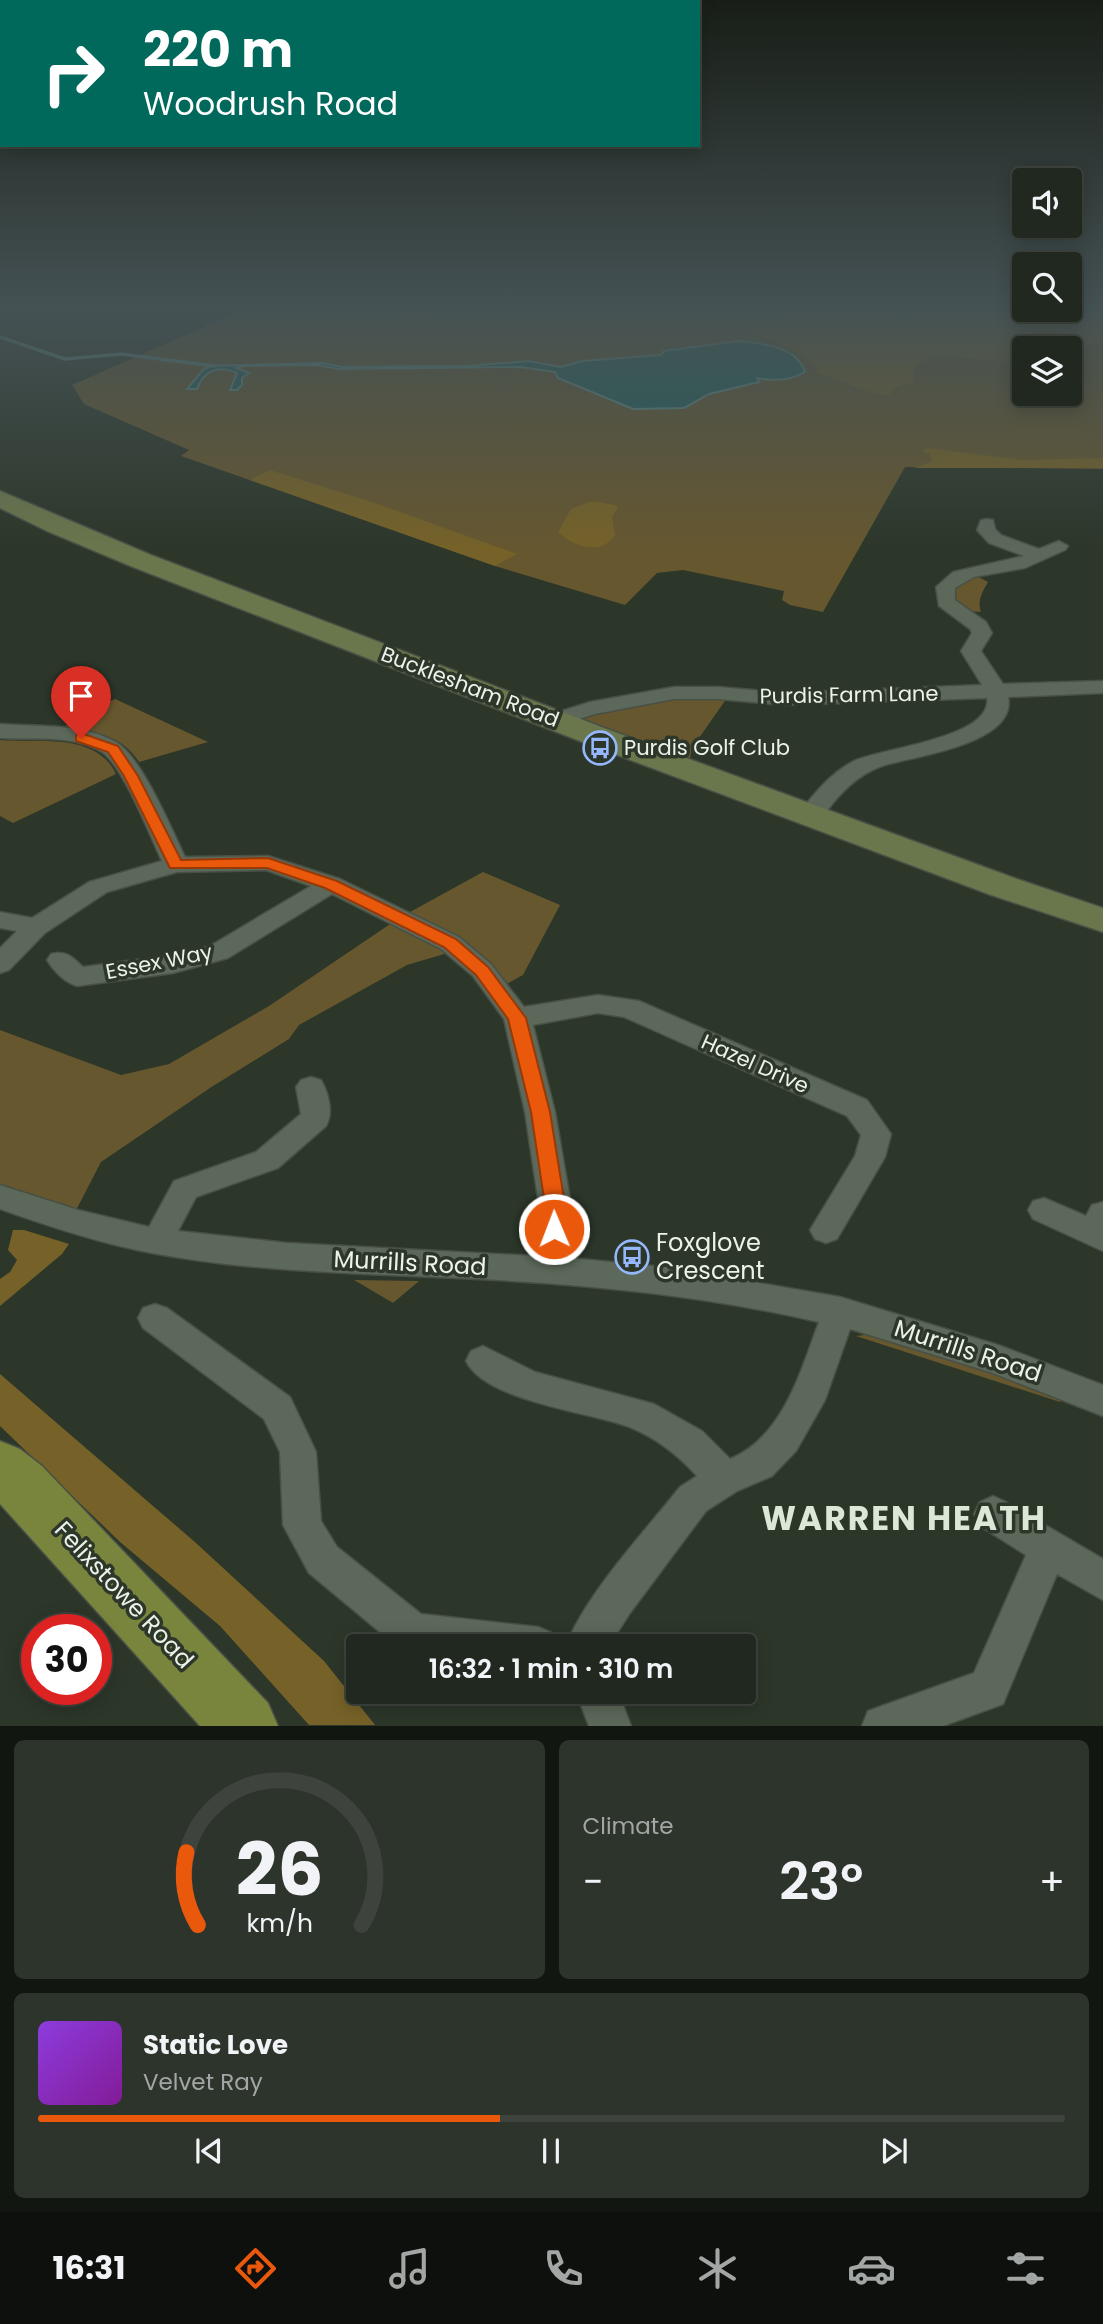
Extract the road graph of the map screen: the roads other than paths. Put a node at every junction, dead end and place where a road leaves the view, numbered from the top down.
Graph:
1 (0, 498) edge
2 (988, 524) dead end
3 (1059, 546) dead end
4 (1039, 555) junction
5 (1103, 687) edge
6 (994, 691) junction
7 (557, 720) junction
8 (0, 731) edge
9 (811, 814) junction
10 (176, 865) junction
11 (331, 884) junction
12 (0, 920) edge
13 (1103, 920) edge
14 (36, 928) junction
15 (60, 960) dead end
16 (0, 964) edge
17 (517, 1018) junction
18 (311, 1087) dead end
19 (0, 1197) edge
20 (1044, 1210) dead end
21 (1100, 1228) edge
22 (826, 1230) dead end
23 (157, 1241) junction
24 (552, 1270) junction
25 (840, 1311) junction
26 (155, 1318) dead end
27 (483, 1361) dead end
28 (1103, 1401) edge
29 (0, 1467) edge
30 (724, 1479) junction
31 (993, 1514) dead end
32 (1048, 1548) junction
33 (1103, 1581) edge
34 (422, 1634) edge
35 (592, 1634) edge
36 (602, 1704) edge
37 (245, 1726) edge
38 (610, 1726) edge
39 (883, 1726) edge

1 - 7 street, Bucklesham Road
2 - 4 street
3 - 4 street
4 - 6 street
5 - 6 street, Purdis Farm Lane
6 - 7 street, Purdis Farm Lane
6 - 9 street
7 - 9 street, Bucklesham Road
8 - 10 street
9 - 13 street, Bucklesham Road
10 - 11 street
10 - 14 street
11 - 15 street, Essex Way
11 - 17 street
12 - 14 street
14 - 16 street
17 - 22 street, Hazel Drive
17 - 24 street
18 - 23 street
19 - 23 street, Murrills Road
20 - 21 street
23 - 24 street, Murrills Road
24 - 25 street, Murrills Road
25 - 28 street, Murrills Road
25 - 30 street
26 - 34 street
27 - 30 street
29 - 37 main road, Felixstowe Road
30 - 35 street
31 - 32 street
32 - 33 street
32 - 39 street
36 - 38 street

